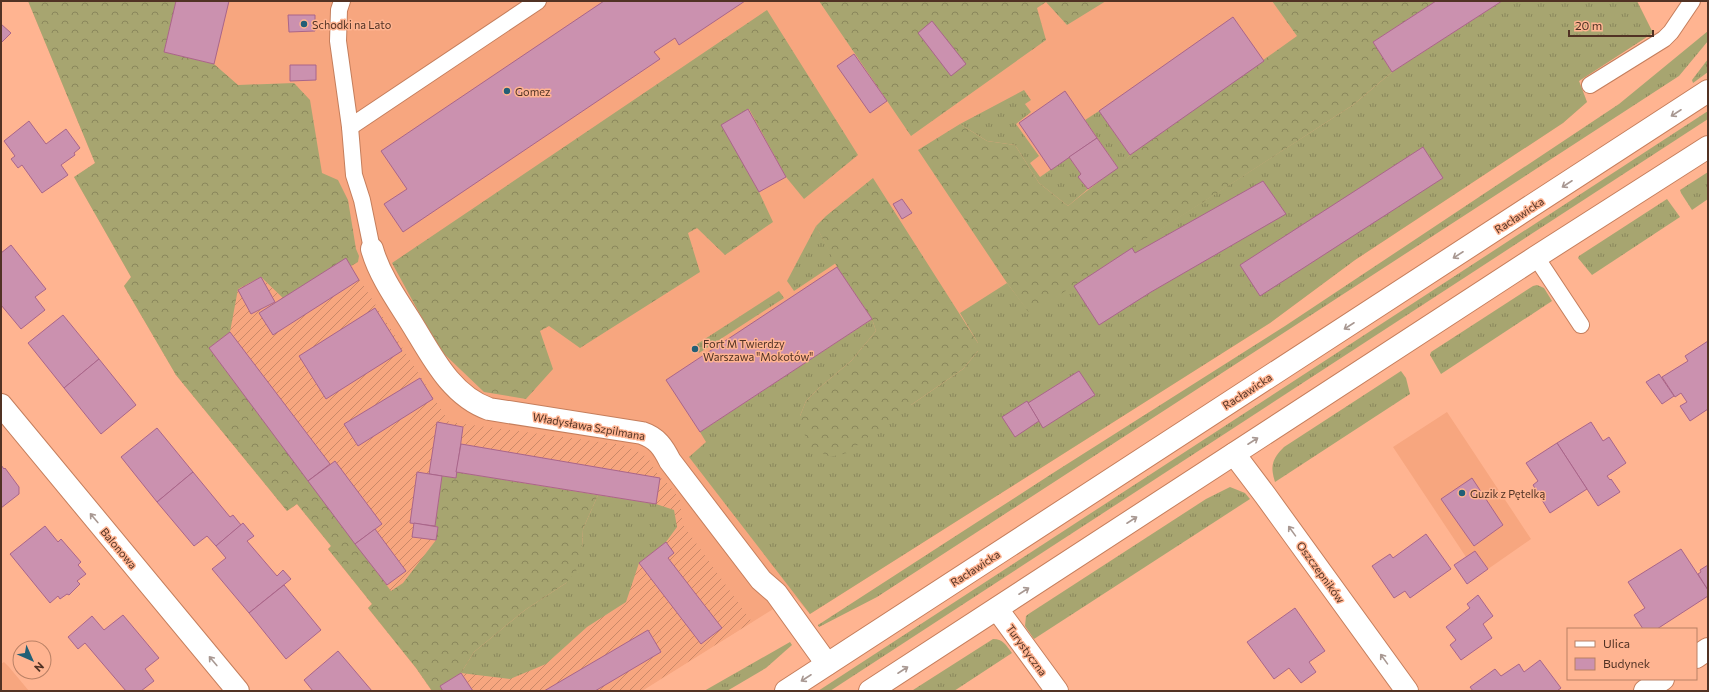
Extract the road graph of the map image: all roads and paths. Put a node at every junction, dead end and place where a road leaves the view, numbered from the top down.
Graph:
1 (342, 1) edge
2 (538, 1) edge
3 (1692, 1) edge
4 (1590, 85) dead end
5 (1708, 92) edge
6 (350, 126) junction
7 (1708, 147) edge
8 (372, 249) joint
9 (1536, 257) junction
10 (1581, 325) dead end
11 (1, 405) edge
12 (1234, 454) junction
13 (997, 608) junction
14 (1708, 650) edge
15 (1697, 656) edge
16 (827, 664) junction
17 (1662, 680) edge
18 (238, 691) edge
19 (786, 691) edge
20 (870, 691) edge
21 (1057, 691) edge
22 (1407, 691) edge
23 (1645, 691) edge

1 - 6 lane
2 - 6 lane
3 - 4 lane
5 -> 16 main road, Racławicka
6 - 8 lane
7 - 9 main road
8 - 16 main road, Władysława Szpilmana
9 - 10 lane
12 -> 9 main road
18 -> 11 main road, Balonowa
13 -> 12 main road
22 -> 12 main road, Oszczepników
20 -> 13 main road
13 - 21 main road, Turystyczna
14 - 15 main road
16 -> 19 main road, Racławicka
17 - 23 main road

